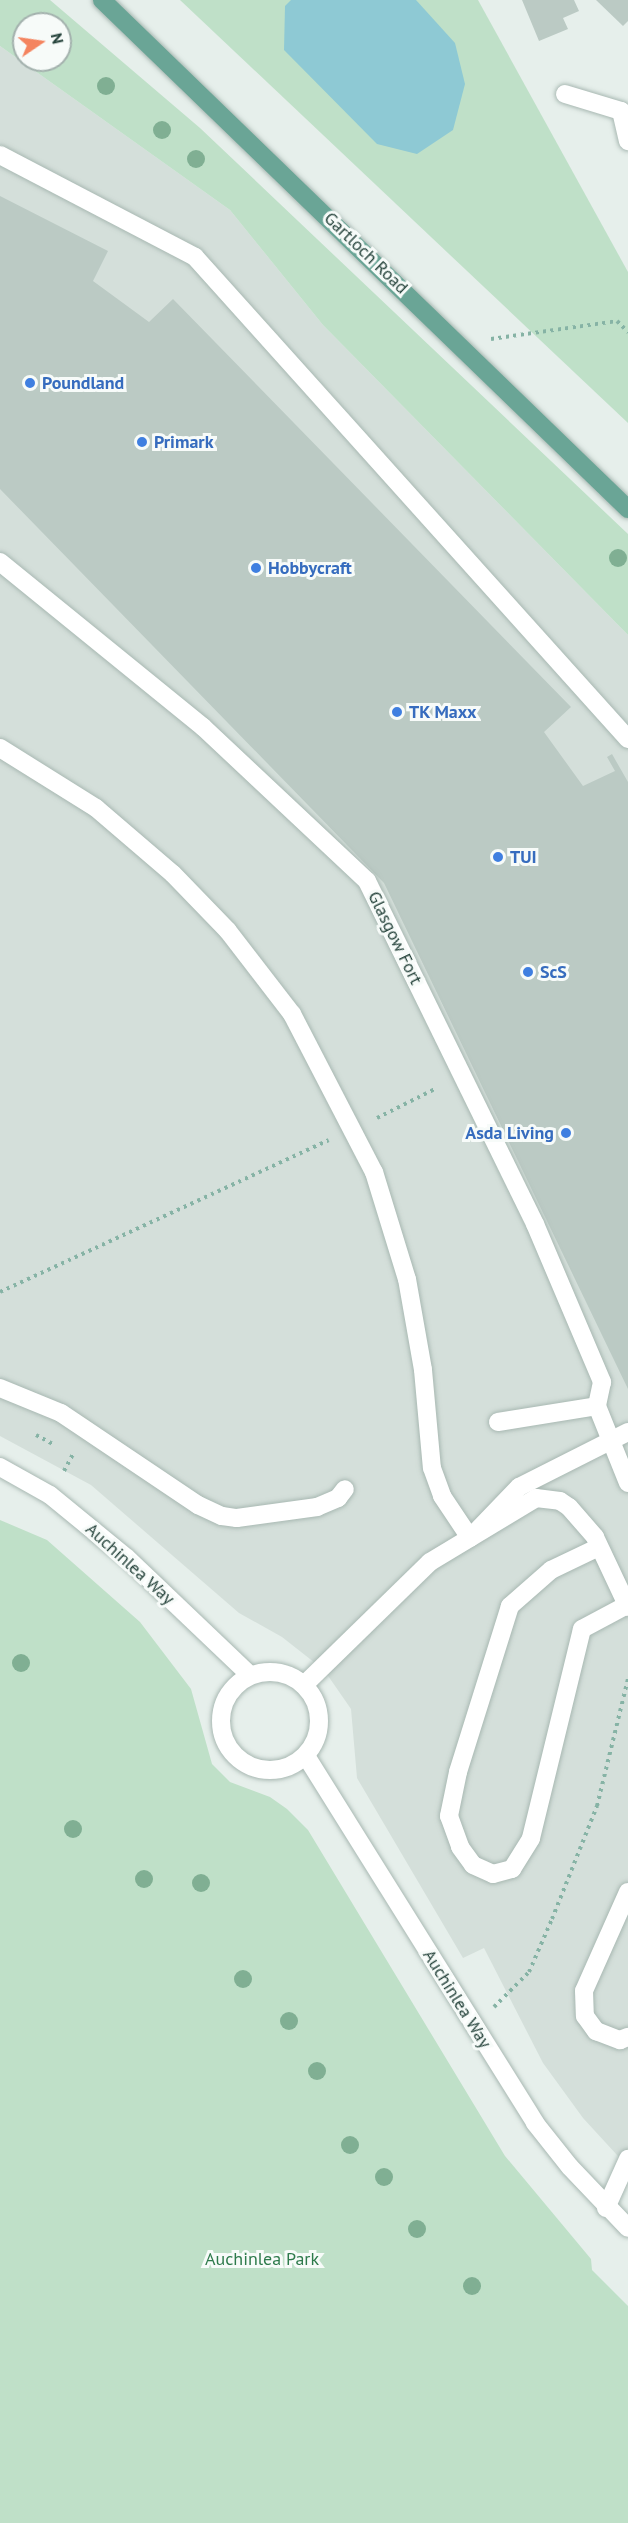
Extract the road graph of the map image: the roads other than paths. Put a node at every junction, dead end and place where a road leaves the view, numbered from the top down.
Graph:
1 (102, 0) edge
2 (565, 94) dead end
3 (625, 107) edge
4 (628, 141) edge
5 (0, 156) edge
6 (628, 509) edge
7 (0, 562) edge
8 (628, 739) edge
9 (0, 748) edge
10 (0, 1388) edge
11 (597, 1406) junction
12 (498, 1422) dead end
13 (628, 1432) edge
14 (609, 1442) junction
15 (0, 1467) edge
16 (628, 1483) edge
17 (345, 1489) dead end
18 (471, 1538) junction
19 (599, 1546) junction
20 (628, 1606) edge
21 (250, 1675) junction
22 (304, 1685) junction
23 (306, 1756) junction
24 (628, 1892) edge
25 (628, 2037) edge
26 (628, 2159) edge
27 (606, 2208) junction
28 (628, 2228) edge

1 - 6 main road, Gartloch Road
2 - 3 street
3 - 4 street
5 - 8 street
7 - 11 street, Glasgow Fort
9 - 18 street
10 - 17 street
11 - 12 street
11 - 14 street, Glasgow Fort
13 - 14 street
14 - 16 street, Glasgow Fort
14 - 18 street
15 - 21 street, Auchinlea Way
18 - 19 street
18 - 22 street
19 - 20 street
19 - 20 street
21 - 22 street
21 - 23 street
22 - 23 street
23 - 27 street, Auchinlea Way
24 - 25 street
26 - 27 street
27 - 28 street, Auchinlea Way

